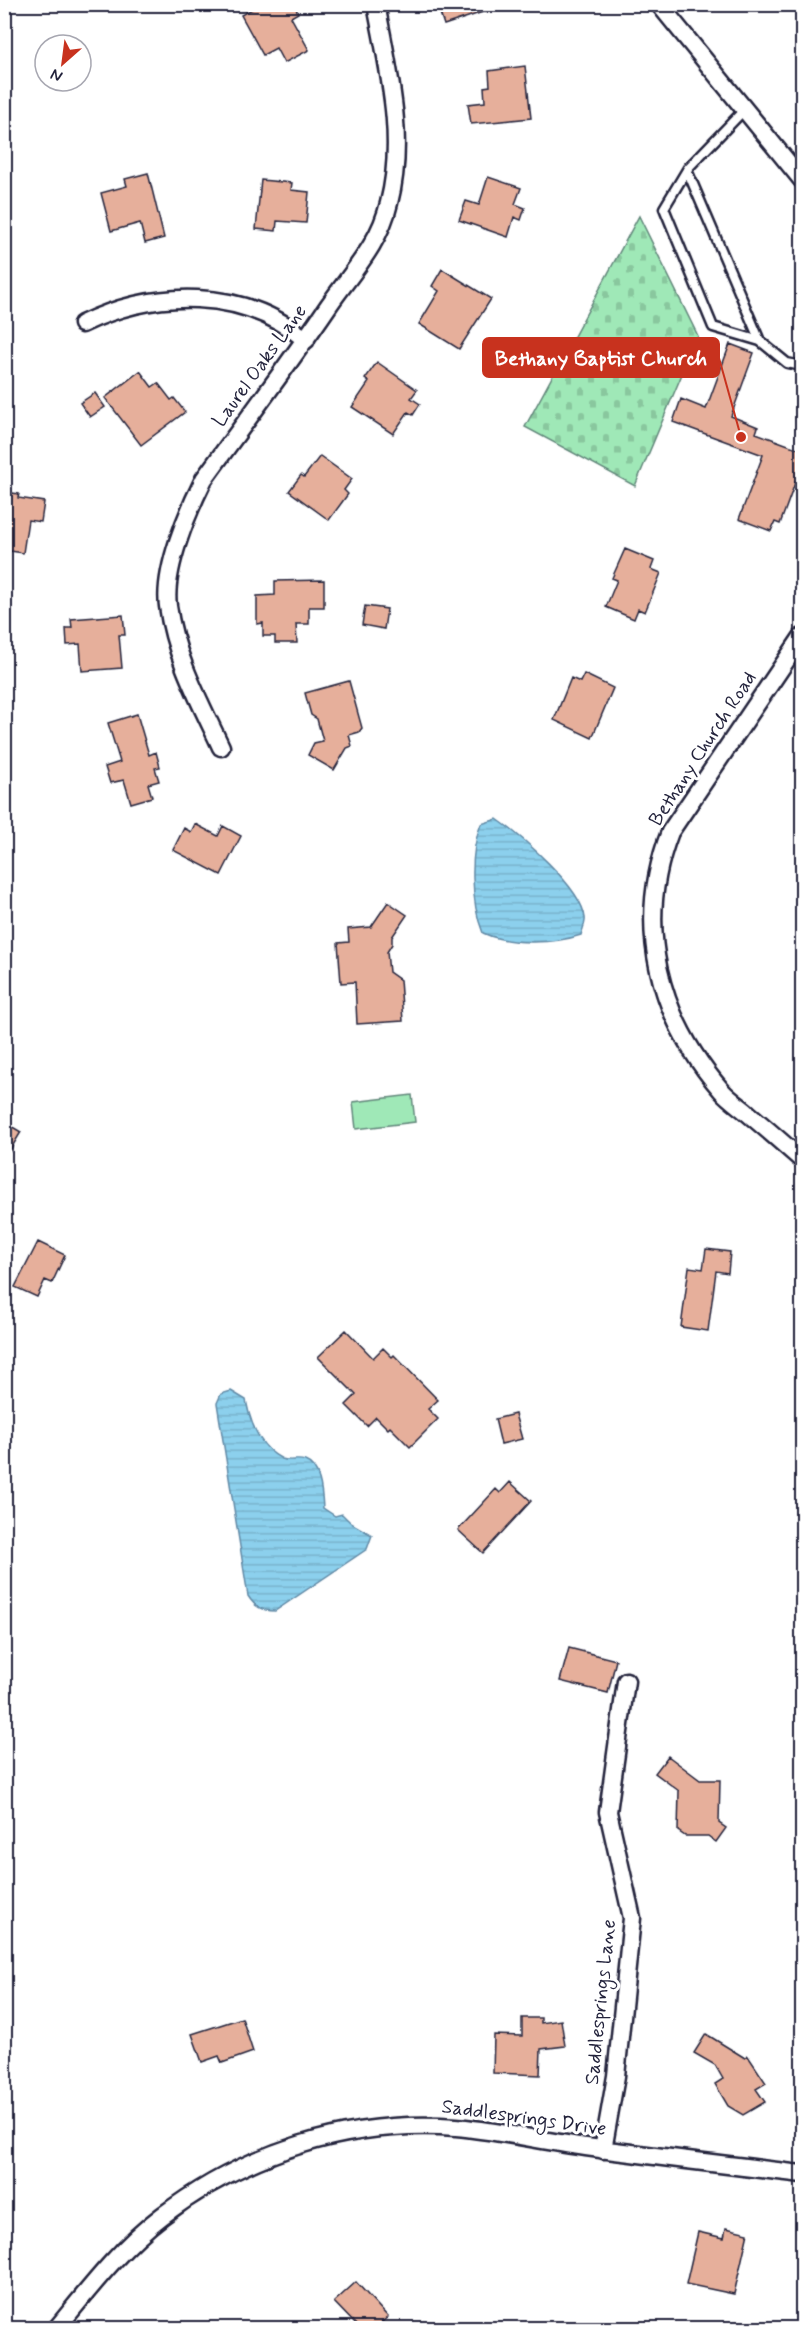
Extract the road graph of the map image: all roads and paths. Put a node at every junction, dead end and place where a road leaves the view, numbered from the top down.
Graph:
1 (376, 4) edge
2 (659, 4) edge
3 (744, 110) junction
4 (687, 170) junction
5 (802, 179) edge
6 (82, 324) dead end
7 (306, 340) junction
8 (760, 341) junction
9 (802, 366) edge
10 (802, 637) edge
11 (221, 747) dead end
12 (802, 1160) edge
13 (626, 1682) dead end
14 (603, 2150) junction
15 (802, 2174) edge
16 (57, 2328) edge

1 - 7 street, Laurel Oaks Lane
2 - 3 street
3 - 4 lane
3 - 5 street
4 - 8 lane
4 - 8 lane
6 - 7 street
7 - 11 street, Laurel Oaks Lane
8 - 9 lane
10 - 12 street, Bethany Church Road
13 - 14 street, Saddlesprings Lane
14 - 15 street, Saddlesprings Drive
14 - 16 street, Saddlesprings Drive

